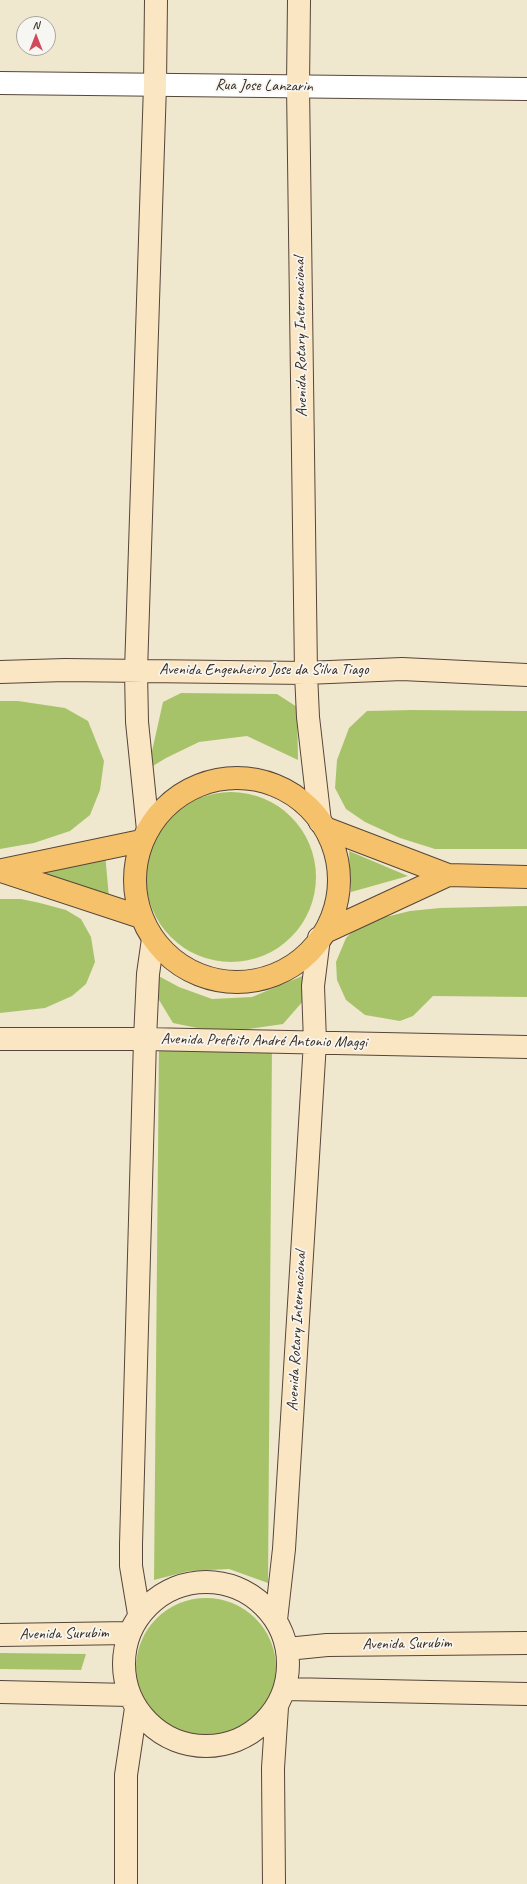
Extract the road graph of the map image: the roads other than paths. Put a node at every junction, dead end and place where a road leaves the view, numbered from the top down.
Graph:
1 (156, 0) edge
2 (299, 0) edge
3 (0, 83) edge
4 (155, 85) junction
5 (298, 86) junction
6 (527, 89) edge
7 (136, 671) junction
8 (0, 672) edge
9 (306, 674) junction
10 (527, 675) edge
11 (323, 825) junction
12 (145, 835) junction
13 (0, 871) edge
14 (448, 875) junction
15 (527, 877) edge
16 (141, 917) junction
17 (322, 935) junction
18 (153, 939) junction
19 (0, 1039) edge
20 (145, 1039) junction
21 (314, 1042) junction
22 (527, 1047) edge
23 (276, 1620) junction
24 (134, 1624) junction
25 (0, 1635) edge
26 (527, 1643) edge
27 (287, 1649) junction
28 (0, 1692) edge
29 (527, 1694) edge
30 (281, 1698) junction
31 (132, 1702) junction
32 (126, 1884) edge
33 (274, 1884) edge

1 - 4 street
2 - 5 street, Avenida Rotary Internacional
3 - 4 street, Rua Jose Lanzarin
4 - 5 street, Rua Jose Lanzarin
4 - 7 street
5 - 6 street, Rua Jose Lanzarin
5 - 9 street, Avenida Rotary Internacional
7 - 8 street, Avenida Engenheiro Jose da Silva Tiago
7 - 9 street, Avenida Engenheiro Jose da Silva Tiago
7 - 12 street
9 - 10 street, Avenida Engenheiro Jose da Silva Tiago
9 - 11 street, Avenida Rotary Internacional
11 - 12 main road
11 - 14 main road
11 - 17 main road
12 - 13 main road
12 - 16 main road
13 - 16 main road
14 - 15 main road
14 - 17 main road
16 - 18 main road
17 - 18 main road
17 - 21 street, Avenida Rotary Internacional
18 - 20 street
19 - 20 street, Avenida Prefeito André Antonio Maggi
20 - 21 street, Avenida Prefeito André Antonio Maggi
20 - 24 street
21 - 22 street, Avenida Prefeito André Antonio Maggi
21 - 23 street, Avenida Rotary Internacional
23 - 24 street, Avenida Rotary Internacional
23 - 27 street, Avenida Rotary Internacional
24 - 25 street, Avenida Surubim
24 - 31 street
26 - 27 street, Avenida Surubim
27 - 30 street, Avenida Rotary Internacional
28 - 31 street
29 - 30 street
30 - 31 street
30 - 33 street, Avenida Rotary Internacional
31 - 32 street

